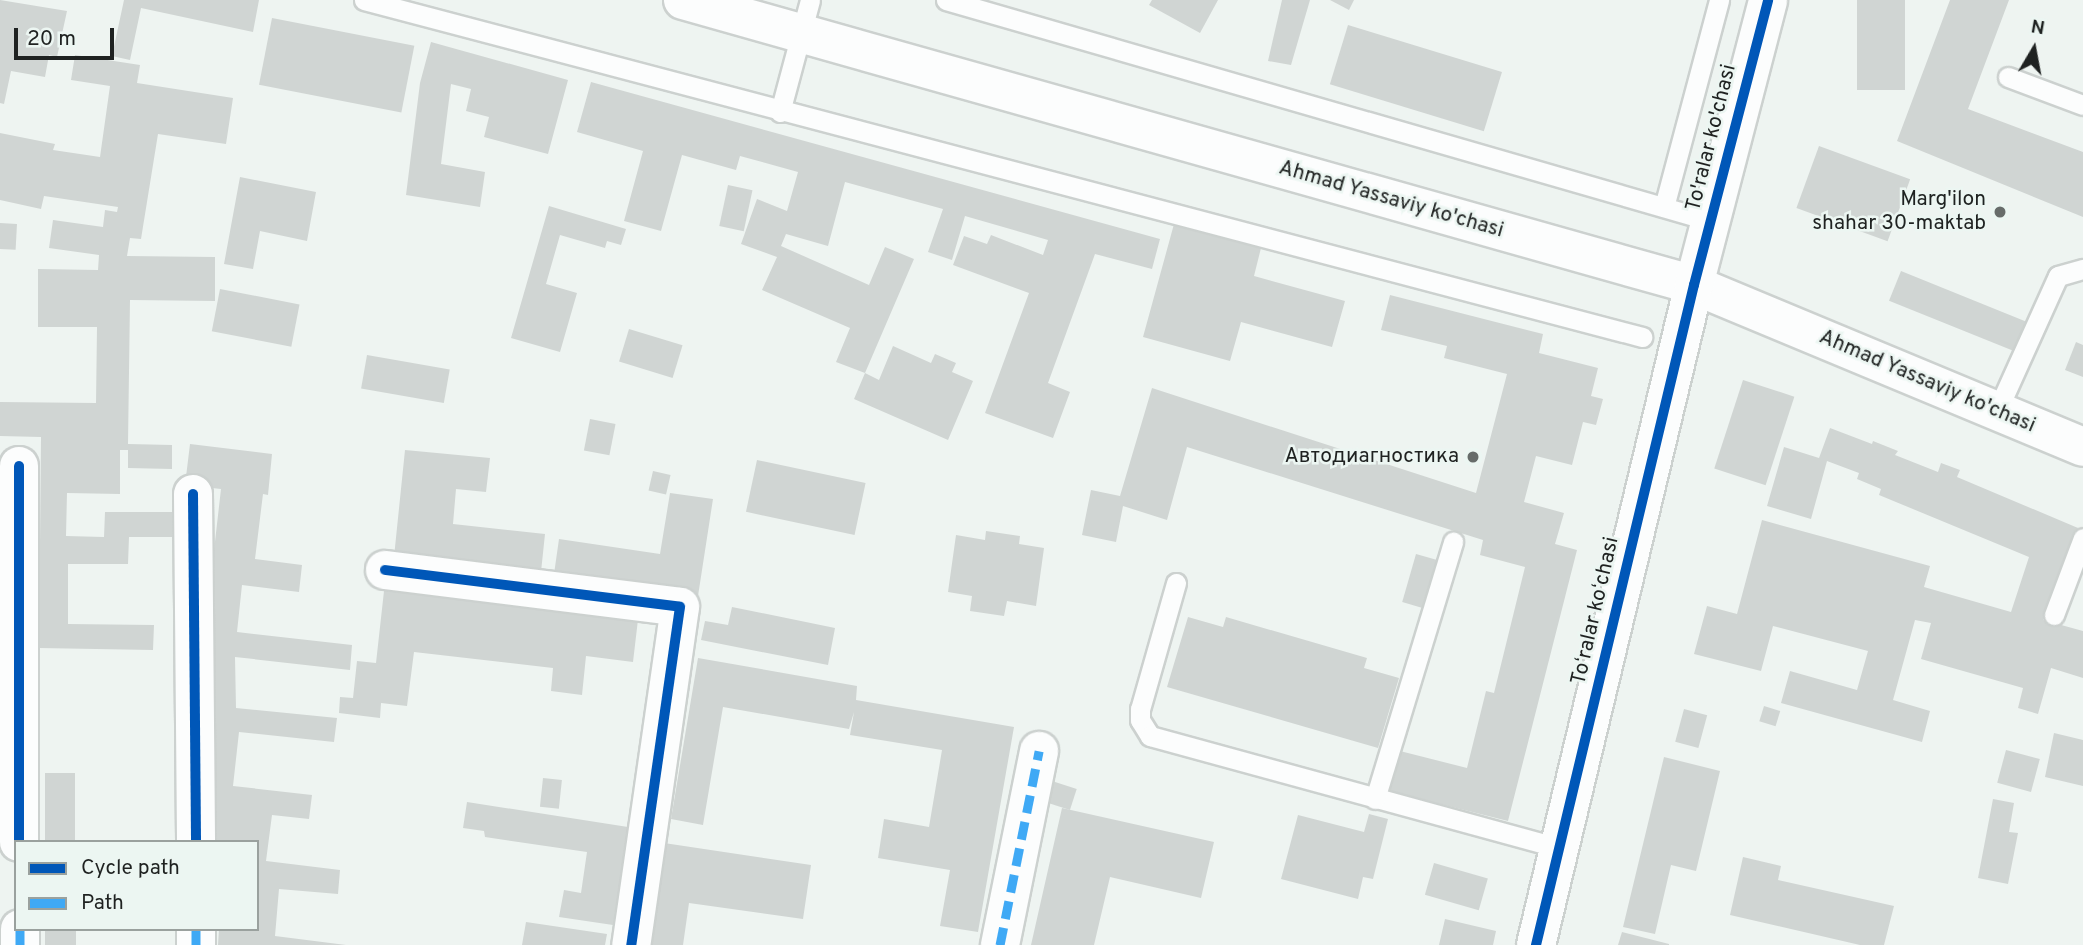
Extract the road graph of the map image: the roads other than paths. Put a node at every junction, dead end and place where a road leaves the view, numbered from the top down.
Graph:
1 (364, 0) edge
2 (683, 0) edge
3 (946, 0) edge
4 (1718, 0) edge
5 (1760, 2) edge
6 (806, 17) edge
7 (2008, 77) dead end
8 (2083, 105) edge
9 (780, 112) junction
10 (1664, 206) junction
11 (1711, 220) junction
12 (2083, 269) edge
13 (1694, 285) junction
14 (1642, 337) dead end
15 (1997, 411) junction
16 (2083, 447) edge
17 (19, 466) dead end
18 (193, 494) dead end
19 (2083, 538) edge
20 (1452, 542) dead end
21 (384, 570) dead end
22 (1176, 583) dead end
23 (2054, 615) dead end
24 (1039, 751) dead end
25 (1375, 799) junction
26 (19, 840) edge
27 (195, 840) edge
28 (1559, 849) junction
29 (631, 945) edge
30 (1000, 945) edge
31 (1536, 945) edge

1 - 9 lane
2 - 6 street, Ahmad Yassaviy ko'chasi
3 - 10 lane
4 - 10 lane
5 - 11 street, To'ralar ko'chasi
6 - 9 lane
6 - 13 street, Ahmad Yassaviy ko'chasi
7 - 8 lane
9 - 14 lane
10 - 11 lane
11 - 13 street, To'ralar ko'chasi
12 - 15 lane
13 - 15 street, Ahmad Yassaviy ko'chasi
13 - 28 street, Toʻralar koʻchasi
15 - 16 street, Ahmad Yassaviy ko'chasi
17 - 26 street
18 - 27 street
19 - 23 lane
20 - 25 lane
21 - 29 street
22 - 25 lane
24 - 30 street
25 - 28 lane
28 - 31 street, Toʻralar koʻchasi

